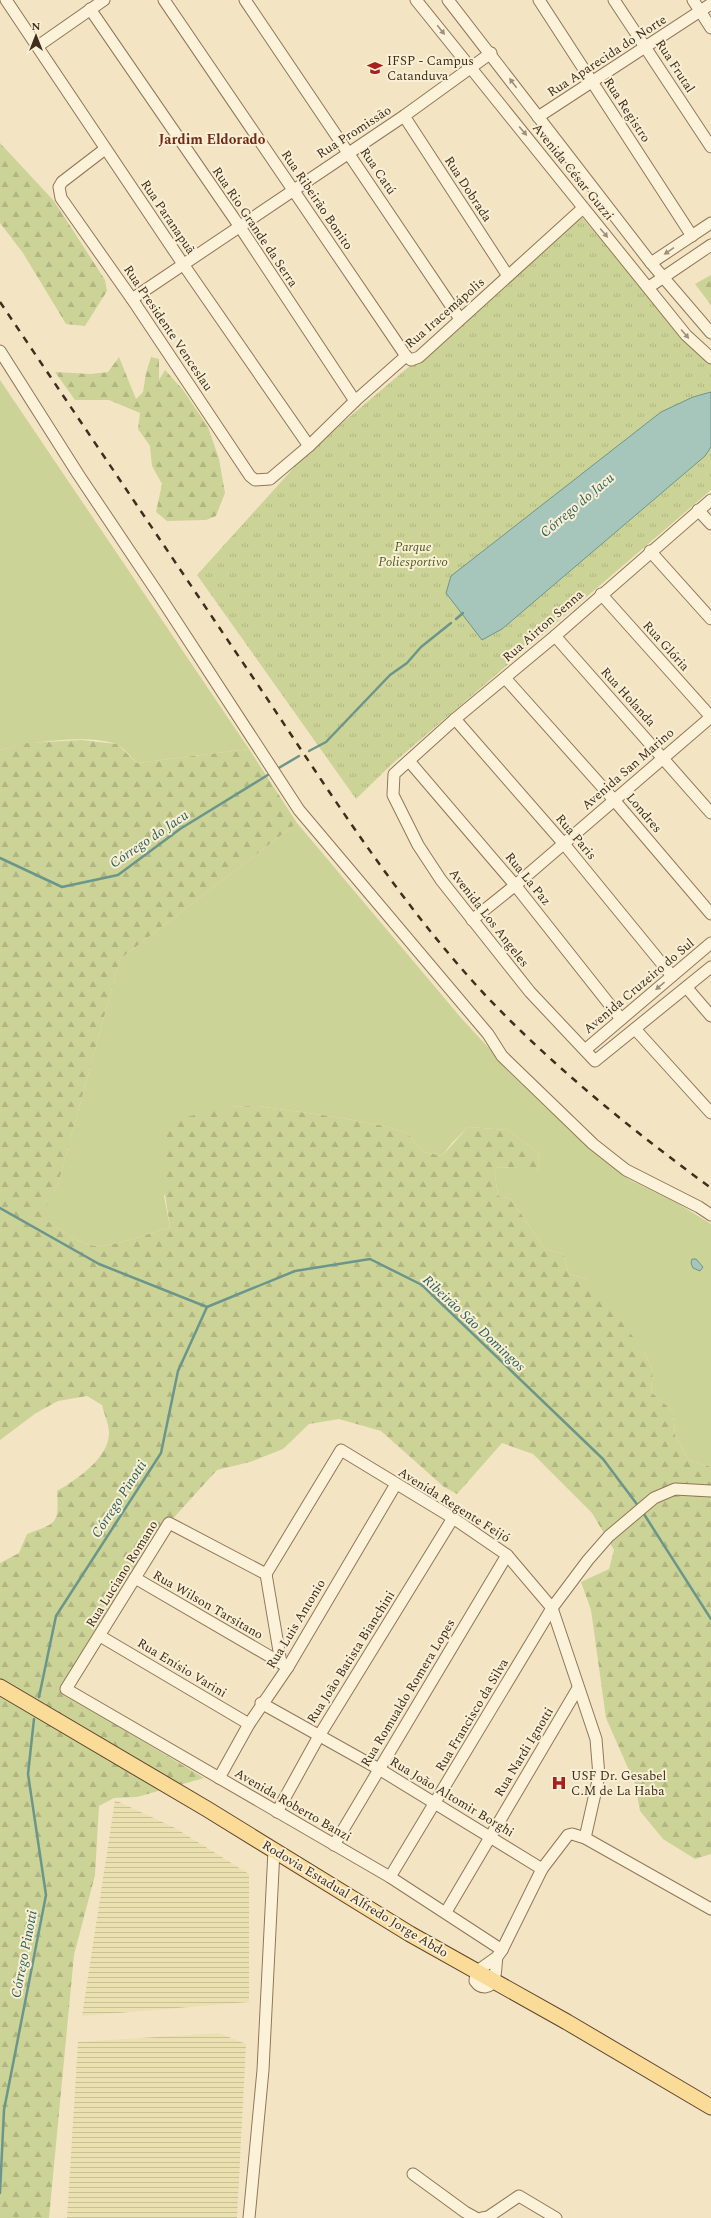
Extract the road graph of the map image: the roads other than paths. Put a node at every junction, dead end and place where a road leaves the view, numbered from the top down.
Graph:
1 (6, 0) edge
2 (104, 0) edge
3 (164, 0) edge
4 (245, 0) edge
5 (416, 0) edge
6 (448, 0) edge
7 (539, 0) edge
8 (614, 0) edge
9 (693, 0) edge
10 (711, 4) edge
11 (90, 9) junction
12 (700, 12) junction
13 (711, 28) edge
14 (38, 46) junction
15 (646, 47) junction
16 (491, 53) junction
17 (471, 68) junction
18 (592, 82) junction
19 (404, 116) junction
20 (538, 117) junction
21 (711, 147) edge
22 (105, 149) junction
23 (349, 152) junction
24 (293, 189) junction
25 (583, 208) junction
26 (711, 224) edge
27 (240, 227) junction
28 (692, 236) junction
29 (711, 245) edge
30 (651, 263) junction
31 (183, 264) junction
32 (508, 276) junction
33 (663, 277) junction
34 (649, 287) junction
35 (132, 299) junction
36 (460, 319) junction
37 (711, 333) edge
38 (0, 351) edge
39 (406, 356) junction
40 (711, 358) edge
41 (354, 401) junction
42 (309, 446) junction
43 (250, 476) joint
44 (711, 500) edge
45 (698, 510) junction
46 (711, 524) edge
47 (650, 551) junction
48 (601, 594) junction
49 (711, 619) edge
50 (555, 636) junction
51 (505, 678) junction
52 (711, 717) edge
53 (455, 719) junction
54 (663, 757) junction
55 (409, 761) junction
56 (394, 774) joint
57 (614, 800) junction
58 (711, 813) edge
59 (564, 844) junction
60 (515, 885) junction
61 (711, 914) edge
62 (472, 920) junction
63 (711, 943) edge
64 (711, 967) edge
65 (672, 976) junction
66 (687, 988) junction
67 (711, 1016) edge
68 (621, 1019) junction
69 (634, 1029) junction
70 (585, 1050) junction
71 (711, 1113) edge
72 (711, 1216) edge
73 (396, 1484) junction
74 (711, 1491) edge
75 (453, 1518) junction
76 (507, 1555) junction
77 (266, 1574) junction
78 (135, 1578) junction
79 (552, 1608) junction
80 (100, 1636) junction
81 (284, 1665) junction
82 (0, 1687) edge
83 (578, 1688) junction
84 (66, 1689) joint
85 (261, 1703) junction
86 (249, 1724) junction
87 (319, 1736) junction
88 (379, 1769) junction
89 (219, 1778) junction
90 (435, 1802) junction
91 (277, 1812) junction
92 (490, 1836) junction
93 (585, 1838) junction
94 (334, 1845) junction
95 (274, 1850) junction
96 (542, 1869) junction
97 (390, 1877) junction
98 (711, 1909) edge
99 (446, 1912) junction
100 (499, 1954) junction
101 (484, 1977) junction
102 (711, 2107) edge
103 (413, 2174) dead end
104 (249, 2218) edge
105 (476, 2218) edge
106 (482, 2218) edge
107 (556, 2218) edge

1 - 14 street, Rua Paranapuã
2 - 11 street
3 - 24 street, Rua Ribeirão Bonito
4 - 23 street, Rua Catú
5 -> 17 street, Avenida César Guzzi
6 - 16 street, Avenida César Guzzi
7 - 18 street, Rua Registro
8 - 15 street, Rua Frutal
9 - 12 street
10 - 12 street, Rua Aparecida do Norte
11 - 14 street
11 - 27 street, Rua Rio Grande da Serra
12 - 13 street
12 - 15 street, Rua Aparecida do Norte
14 - 22 street, Rua Paranapuã
15 - 18 street, Rua Aparecida do Norte
15 - 21 street, Rua Frutal
16 - 17 street, Rua Promissão
20 -> 16 street, Avenida César Guzzi
17 - 19 street, Rua Promissão
17 -> 25 street, Avenida César Guzzi
18 - 20 street, Rua Aparecida do Norte
18 - 28 street, Rua Registro
19 - 23 street, Rua Promissão
19 - 32 street, Rua Dobrada
20 - 30 street, Avenida César Guzzi
22 - 31 street, Rua Paranapuã
22 - 35 street, Rua Presidente Venceslau
23 - 24 street, Rua Promissão
23 - 36 street, Rua Catú
24 - 27 street, Rua Promissão
24 - 39 street, Rua Ribeirão Bonito
25 - 32 street, Rua Iracemápolis
25 -> 34 street, Avenida César Guzzi
26 - 28 street
27 - 31 street, Rua Promissão
27 - 41 street, Rua Rio Grande da Serra
28 -> 30 street
29 - 33 street
30 - 33 street, Avenida César Guzzi
31 - 35 street, Rua Promissão
31 - 42 street, Rua Paranapuã
32 - 36 street, Rua Iracemápolis
33 - 34 street
33 - 37 street, Avenida César Guzzi
34 -> 40 street, Avenida César Guzzi
35 - 43 street, Rua Presidente Venceslau
36 - 39 street, Rua Iracemápolis
38 - 72 street
39 - 41 street, Rua Iracemápolis
41 - 42 street, Rua Iracemápolis
42 - 43 street, Rua Iracemápolis
44 - 45 street, Rua Airton Senna
45 - 46 street
45 - 47 street, Rua Airton Senna
47 - 48 street, Rua Airton Senna
47 - 49 street
48 - 50 street, Rua Airton Senna
48 - 52 street, Rua Glória
50 - 51 street, Rua Airton Senna
50 - 54 street, Rua Holanda
51 - 53 street, Rua Airton Senna
51 - 57 street, Londres
52 - 54 street, Avenida San Marino
53 - 55 street, Rua Airton Senna
53 - 59 street, Rua Paris
54 - 57 street, Avenida San Marino
54 - 58 street, Rua Holanda
55 - 56 street, Rua Airton Senna
55 - 60 street, Rua La Paz
56 - 62 street, Avenida Los Angeles
57 - 59 street, Avenida San Marino
57 - 61 street, Londres
59 - 60 street, Avenida San Marino
59 - 65 street, Rua Paris
60 - 62 street, Avenida San Marino
60 - 68 street, Rua La Paz
62 - 70 street, Avenida Los Angeles
63 - 65 street, Avenida Cruzeiro do Sul
64 - 66 street
65 -> 68 street, Avenida Cruzeiro do Sul
66 - 67 street
66 - 69 street
68 - 70 street, Avenida Cruzeiro do Sul
69 - 70 street, Avenida Los Angeles
69 - 71 street
73 - 75 street, Avenida Regente Feijó
73 - 77 street, Avenida Regente Feijó
73 - 81 street, Rua Luis Antonio
74 - 79 street, Rua Francisco da Silva
75 - 76 street, Avenida Regente Feijó
75 - 87 street, Rua João Batista Bianchini
76 - 79 street, Avenida Regente Feijó
76 - 88 street, Rua Romualdo Romera Lopes
77 - 78 street, Rua Luciano Romano
77 - 81 street
78 - 80 street, Rua Luciano Romano
78 - 81 street, Rua Wilson Tarsitano
79 - 83 street, Avenida Regente Feijó
79 - 90 street, Rua Francisco da Silva
80 - 84 street, Rua Luciano Romano
80 - 86 street, Rua Enísio Varini
81 - 85 street, Rua Luis Antonio
82 - 95 main road, Rodovia Estadual Alfredo Jorge Abdo
83 - 92 street, Rua Nardi Ignotti
83 - 93 street, Avenida Regente Feijó
84 - 89 street, Avenida Roberto Banzi
85 - 86 street, Rua Luis Antonio
85 - 87 street, Rua João Altomir Borghi
86 - 89 street, Rua Luis Antonio
87 - 88 street, Rua João Altomir Borghi
87 - 91 street, Rua João Batista Bianchini
88 - 90 street, Rua João Altomir Borghi
88 - 94 street, Rua Romualdo Romera Lopes
89 - 91 street, Avenida Roberto Banzi
90 - 92 street, Rua João Altomir Borghi
90 - 97 street, Rua Francisco da Silva
91 - 94 street, Avenida Roberto Banzi
92 - 96 street, Rua João Altomir Borghi
92 - 99 street, Rua Nardi Ignotti
93 - 96 street
93 - 98 street
94 - 97 street, Avenida Roberto Banzi
95 - 101 main road, Rodovia Estadual Alfredo Jorge Abdo
95 - 104 street
96 - 100 street
97 - 99 street, Avenida Roberto Banzi
99 - 100 street, Avenida Roberto Banzi
100 - 101 street
101 - 102 main road, Rodovia Estadual Alfredo Jorge Abdo
103 - 105 street
106 - 107 street

